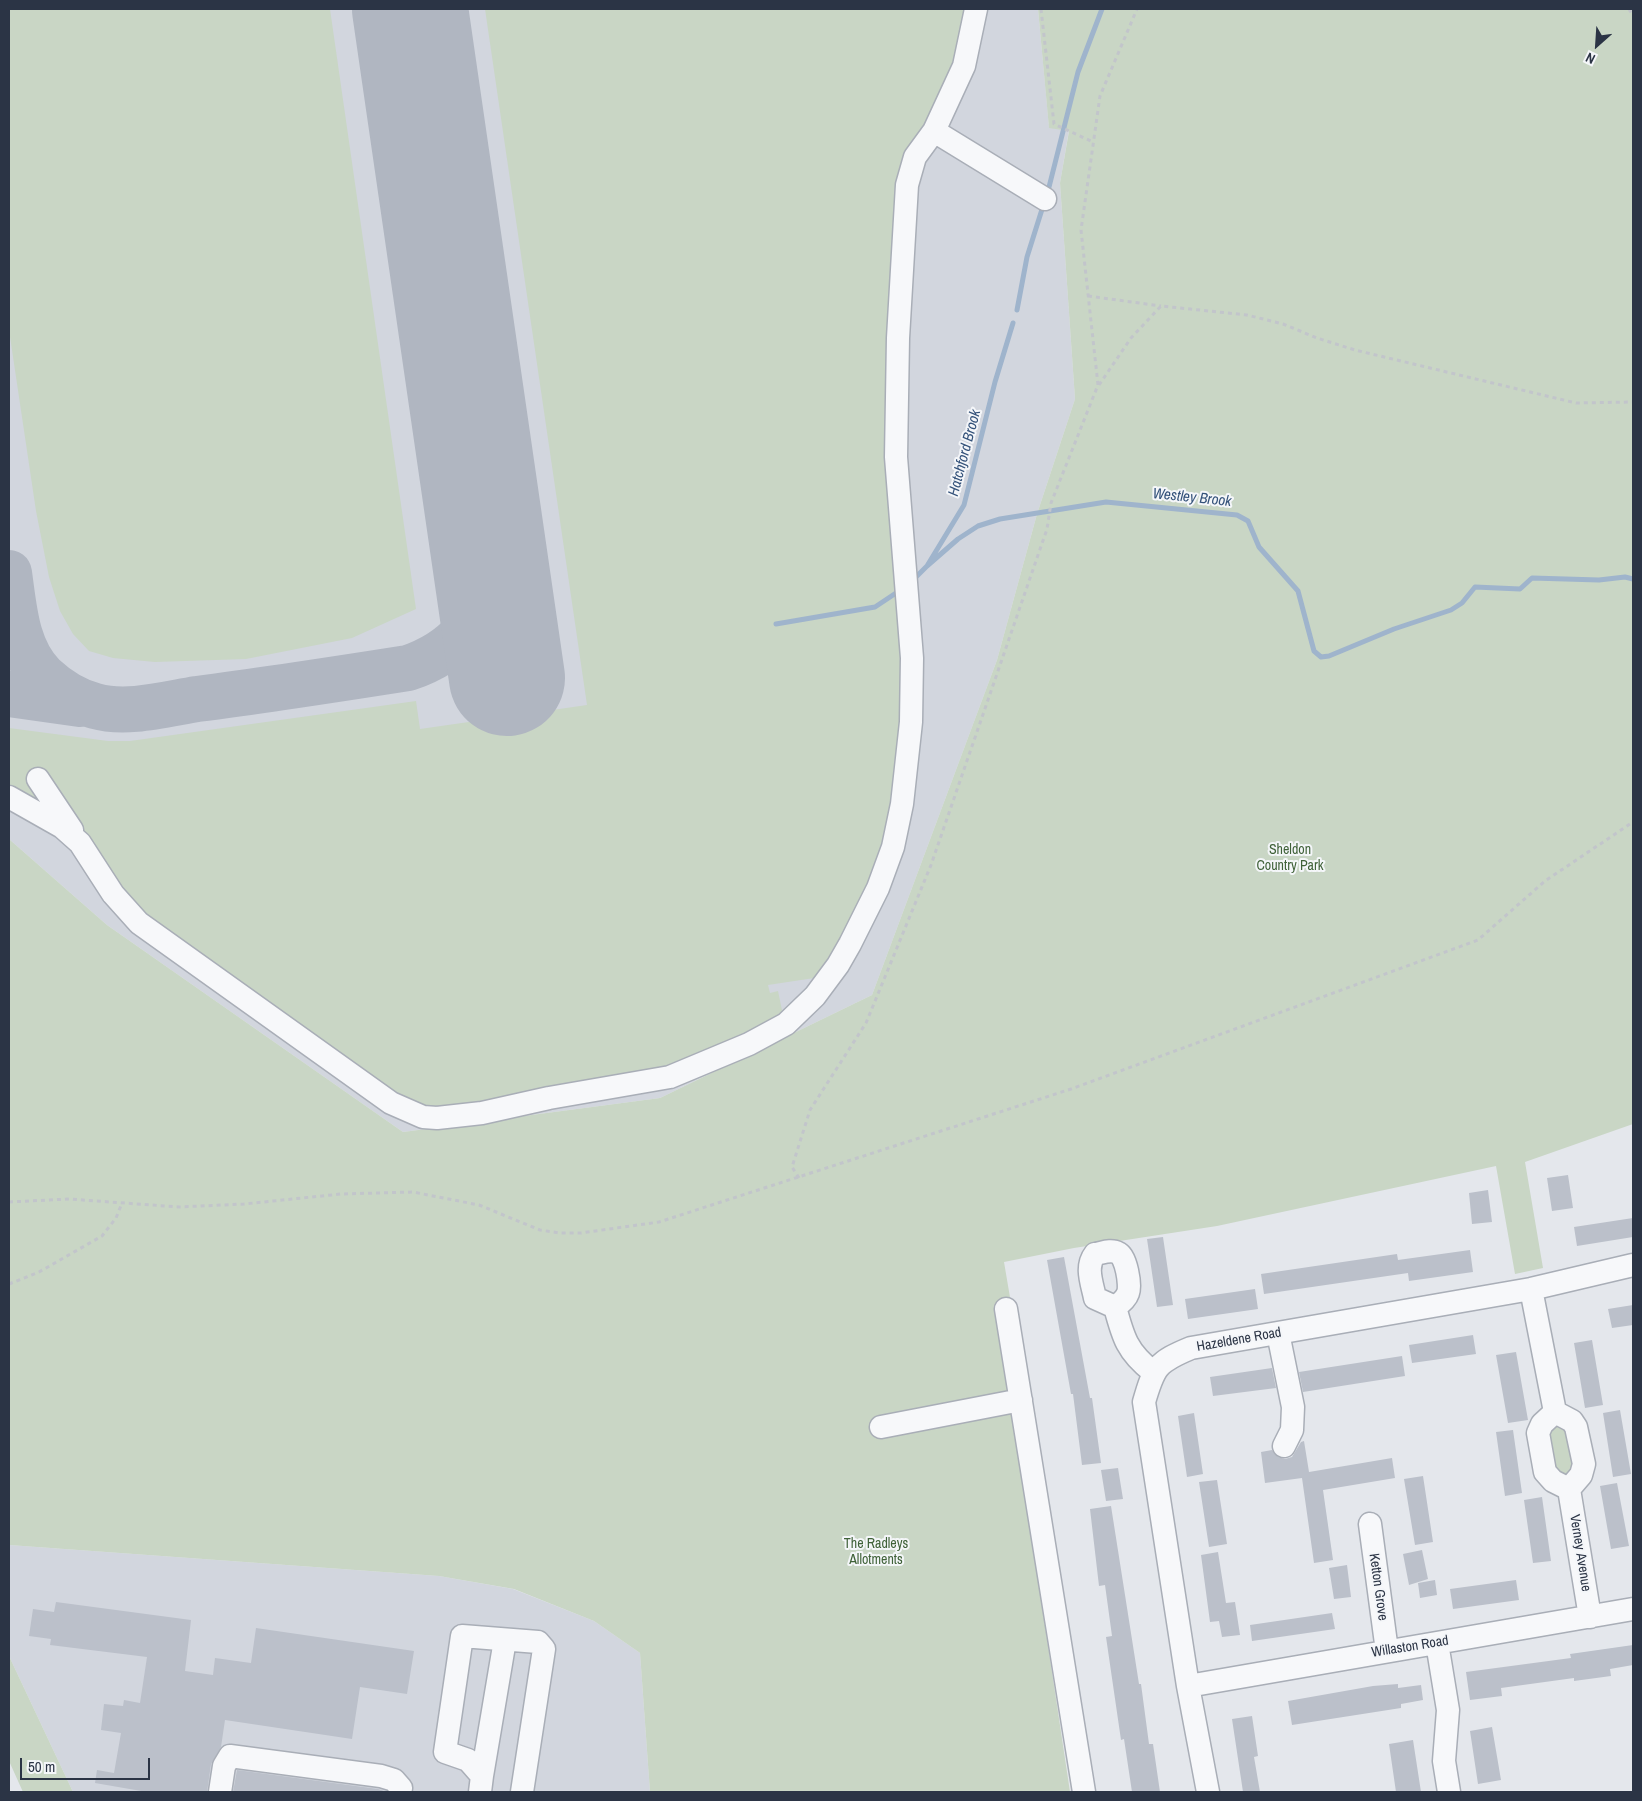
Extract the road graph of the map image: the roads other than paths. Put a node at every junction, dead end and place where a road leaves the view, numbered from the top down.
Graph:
1 (976, 9) edge
2 (934, 131) junction
3 (1045, 199) dead end
4 (38, 779) dead end
5 (9, 796) edge
6 (80, 843) junction
7 (1633, 1264) edge
8 (1532, 1289) junction
9 (1115, 1307) dead end
10 (1006, 1309) dead end
11 (1278, 1333) junction
12 (1153, 1372) junction
13 (1020, 1400) junction
14 (1555, 1412) junction
15 (881, 1427) dead end
16 (1284, 1446) dead end
17 (1569, 1490) junction
18 (1370, 1524) dead end
19 (1633, 1609) edge
20 (1590, 1616) junction
21 (505, 1640) junction
22 (1437, 1643) junction
23 (1387, 1651) junction
24 (1188, 1686) junction
25 (481, 1784) edge
26 (220, 1792) edge
27 (400, 1792) edge
28 (522, 1792) edge
29 (1084, 1792) edge
30 (1208, 1792) edge
31 (1449, 1792) edge

1 - 2 street
2 - 3 street
2 - 6 street
4 - 6 street
5 - 6 street
7 - 8 street, Hazeldene Road
8 - 11 street, Hazeldene Road
8 - 14 street
9 - 12 street
10 - 13 street
11 - 12 street, Hazeldene Road
11 - 16 street
12 - 24 street
13 - 15 street
13 - 29 street
14 - 17 street
14 - 17 street
17 - 20 street, Verney Avenue
18 - 23 street, Ketton Grove
19 - 20 street, Willaston Road
20 - 22 street, Willaston Road
21 - 25 street
21 - 25 street
21 - 28 street
22 - 23 street, Willaston Road
22 - 31 street
23 - 24 street, Willaston Road
24 - 30 street
26 - 27 street

